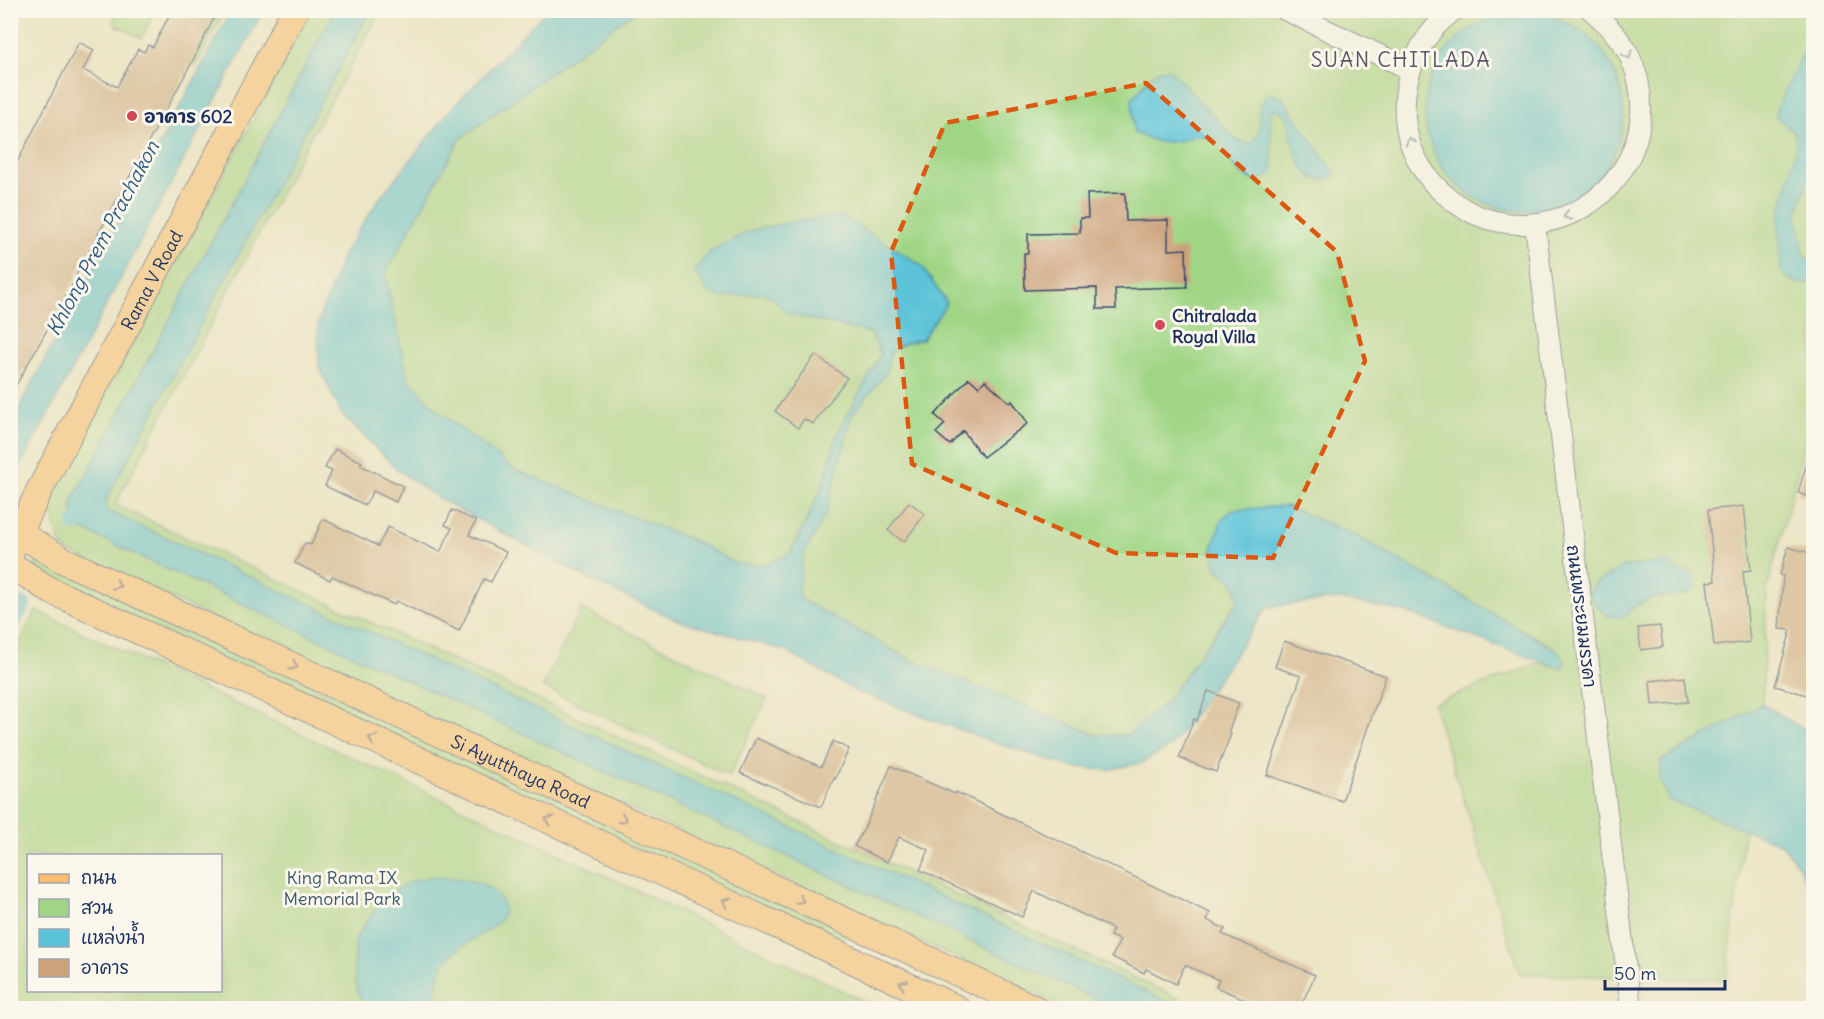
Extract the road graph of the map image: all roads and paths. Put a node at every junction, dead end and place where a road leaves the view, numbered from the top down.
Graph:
1 (295, 10) edge
2 (1285, 10) edge
3 (1455, 10) edge
4 (1591, 10) edge
5 (1411, 70) junction
6 (1535, 224) junction
7 (14, 538) edge
8 (10, 564) edge
9 (873, 934) junction
10 (858, 963) junction
11 (956, 1008) edge
12 (1034, 1008) edge
13 (1630, 1008) edge

1 - 7 main road, Rama V Road
2 - 5 street
3 - 5 street
4 -> 6 street
6 -> 5 street
6 - 13 street, ถนนพระยมมรรคา
7 -> 9 main road, Si Ayutthaya Road
10 -> 8 main road, Si Ayutthaya Road
9 - 10 main road
9 - 12 main road, Si Ayutthaya Road
11 -> 10 main road, Si Ayutthaya Road

